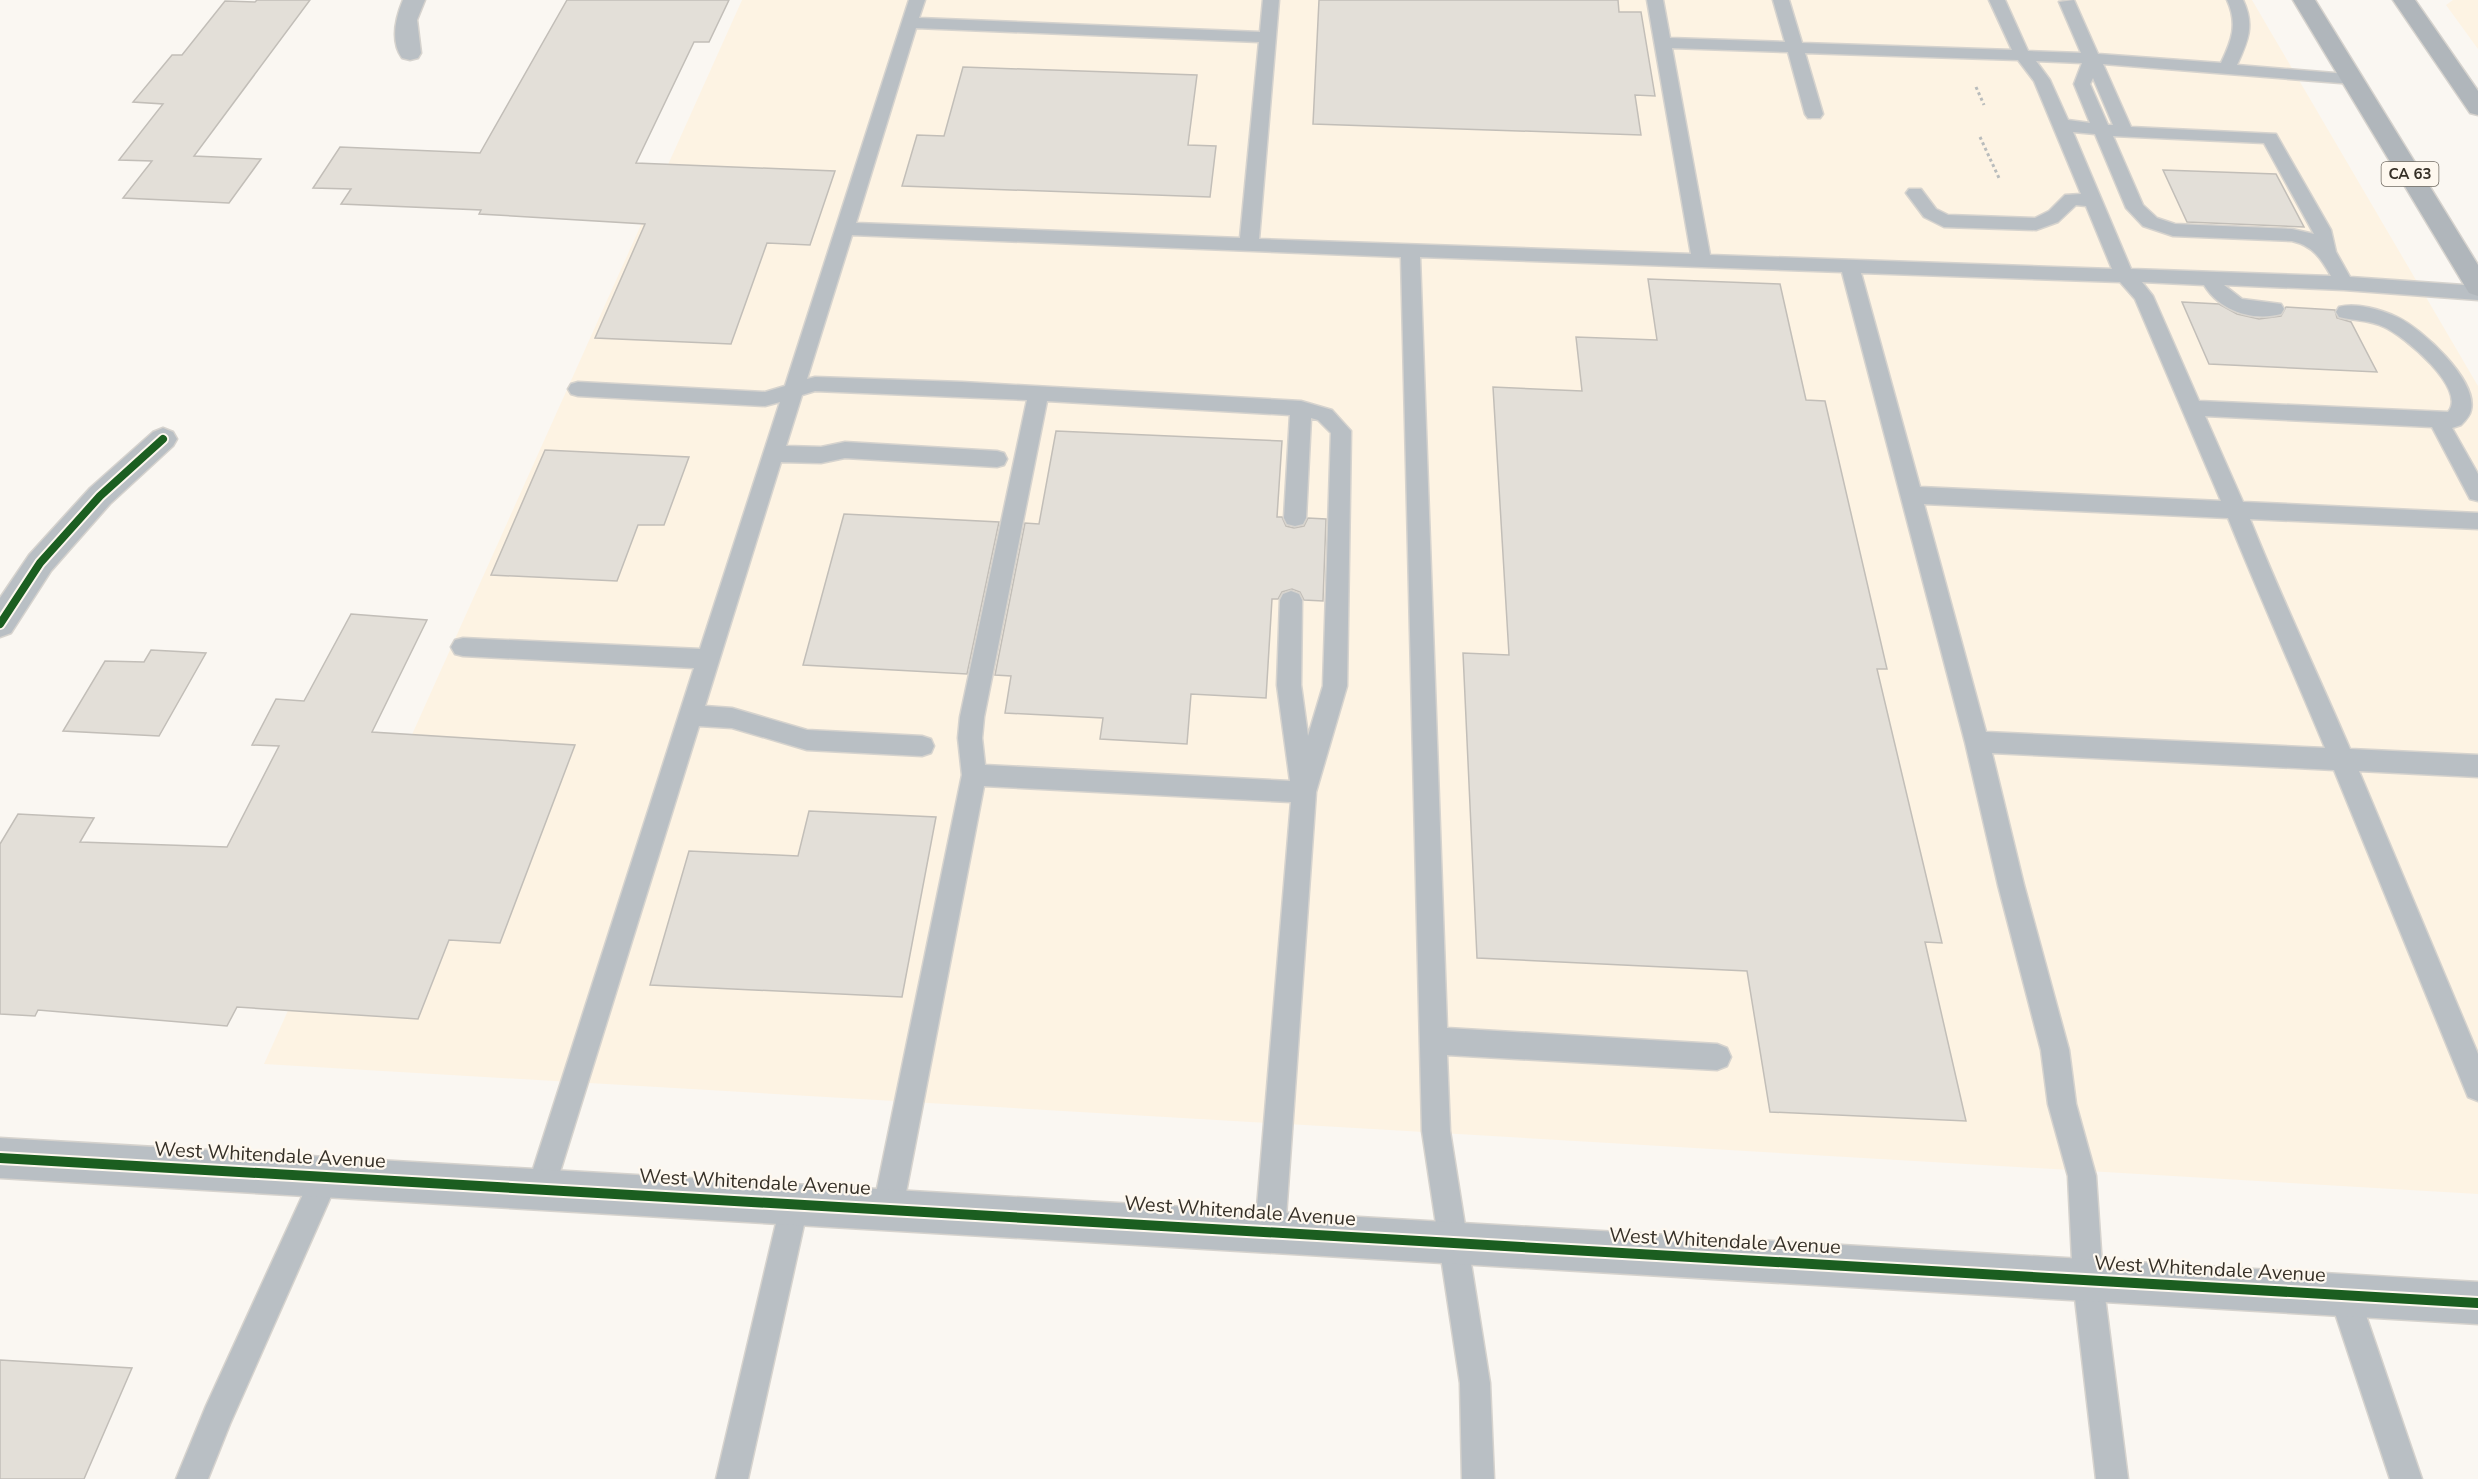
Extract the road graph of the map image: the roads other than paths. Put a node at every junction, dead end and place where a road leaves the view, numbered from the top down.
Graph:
1 (414, 0) edge
2 (917, 0) edge
3 (1271, 0) edge
4 (1655, 0) edge
5 (1781, 0) edge
6 (1997, 0) edge
7 (2235, 0) edge
8 (2304, 0) edge
9 (2404, 0) edge
10 (2067, 2) dead end
11 (910, 22) junction
12 (1268, 37) junction
13 (1662, 43) junction
14 (1794, 48) junction
15 (410, 53) dead end
16 (2022, 55) junction
17 (2092, 58) junction
18 (2228, 69) junction
19 (2353, 79) junction
20 (2478, 108) edge
21 (1814, 114) dead end
22 (2062, 125) junction
23 (2102, 129) junction
24 (2125, 132) junction
25 (1916, 193) dead end
26 (2093, 200) junction
27 (844, 229) junction
28 (1249, 245) junction
29 (1410, 251) junction
30 (2327, 252) junction
31 (1702, 261) junction
32 (1850, 266) junction
33 (2124, 274) junction
34 (2210, 278) junction
35 (2344, 283) junction
36 (2478, 287) edge
37 (2478, 293) edge
38 (2274, 309) dead end
39 (2346, 312) dead end
40 (578, 389) dead end
41 (792, 392) junction
42 (1039, 393) junction
43 (1301, 408) junction
44 (2192, 408) junction
45 (2438, 420) junction
46 (163, 439) dead end
47 (773, 454) junction
48 (997, 459) dead end
49 (2478, 493) edge
50 (1911, 495) junction
51 (2236, 510) junction
52 (1295, 518) dead end
53 (2478, 521) edge
54 (1291, 600) dead end
55 (0, 624) edge
56 (463, 647) dead end
57 (709, 659) junction
58 (691, 715) junction
59 (1977, 742) junction
60 (922, 746) dead end
61 (2343, 759) junction
62 (2478, 766) edge
63 (974, 775) junction
64 (1304, 792) junction
65 (1434, 1041) junction
66 (1718, 1057) dead end
67 (2478, 1087) edge
68 (0, 1158) edge
69 (326, 1176) junction
70 (541, 1188) junction
71 (795, 1202) junction
72 (888, 1208) junction
73 (1270, 1231) junction
74 (1454, 1242) junction
75 (2088, 1281) junction
76 (2344, 1295) junction
77 (2478, 1303) edge
78 (192, 1479) edge
79 (732, 1479) edge
80 (1478, 1479) edge
81 (2112, 1479) edge
82 (2406, 1479) edge

1 - 15 street
2 - 11 lane
3 - 12 lane
4 - 13 lane
5 - 14 lane
6 - 16 lane
7 - 18 lane
8 - 19 main road, CA 63
9 - 20 main road
10 - 17 lane
11 - 12 lane
11 - 27 lane
12 - 28 lane
13 - 14 lane
13 - 31 lane
14 - 16 lane
14 - 21 lane
16 - 17 lane
16 - 22 lane
17 - 18 lane
17 - 23 lane
17 - 24 lane
18 - 19 lane
19 - 36 main road, CA 63
22 - 23 lane
22 - 26 lane
23 - 24 lane
23 - 30 lane
24 - 30 lane
25 - 26 lane
26 - 33 lane
27 - 28 lane
27 - 41 lane
28 - 29 lane
29 - 31 lane
29 - 65 lane
30 - 35 lane
31 - 32 lane
32 - 33 lane
32 - 50 lane
33 - 34 lane
33 - 44 lane
34 - 35 lane
34 - 38 lane
35 - 37 lane
39 - 45 lane
40 - 41 lane
41 - 42 lane
41 - 47 lane
42 - 43 lane
42 - 63 lane
43 - 52 lane
43 - 64 lane
44 - 45 lane
44 - 51 lane
45 - 49 lane
46 - 55 street
47 - 48 lane
47 - 57 lane
50 - 51 lane
50 - 59 lane
51 - 53 lane
51 - 61 lane
54 - 64 lane
56 - 57 lane
57 - 58 lane
58 - 60 lane
58 - 70 lane
59 - 61 lane
59 - 75 lane
61 - 62 lane
61 - 67 lane
63 - 64 lane
63 - 72 lane
64 - 73 lane
65 - 66 lane
65 - 74 lane
68 - 69 street, West Whitendale Avenue
69 - 70 street, West Whitendale Avenue
69 - 78 lane
70 - 71 street, West Whitendale Avenue
71 - 72 street, West Whitendale Avenue
71 - 79 lane
72 - 73 street, West Whitendale Avenue
73 - 74 street, West Whitendale Avenue
74 - 75 street, West Whitendale Avenue
74 - 80 lane
75 - 76 street, West Whitendale Avenue
75 - 81 lane
76 - 77 street, West Whitendale Avenue
76 - 82 lane

